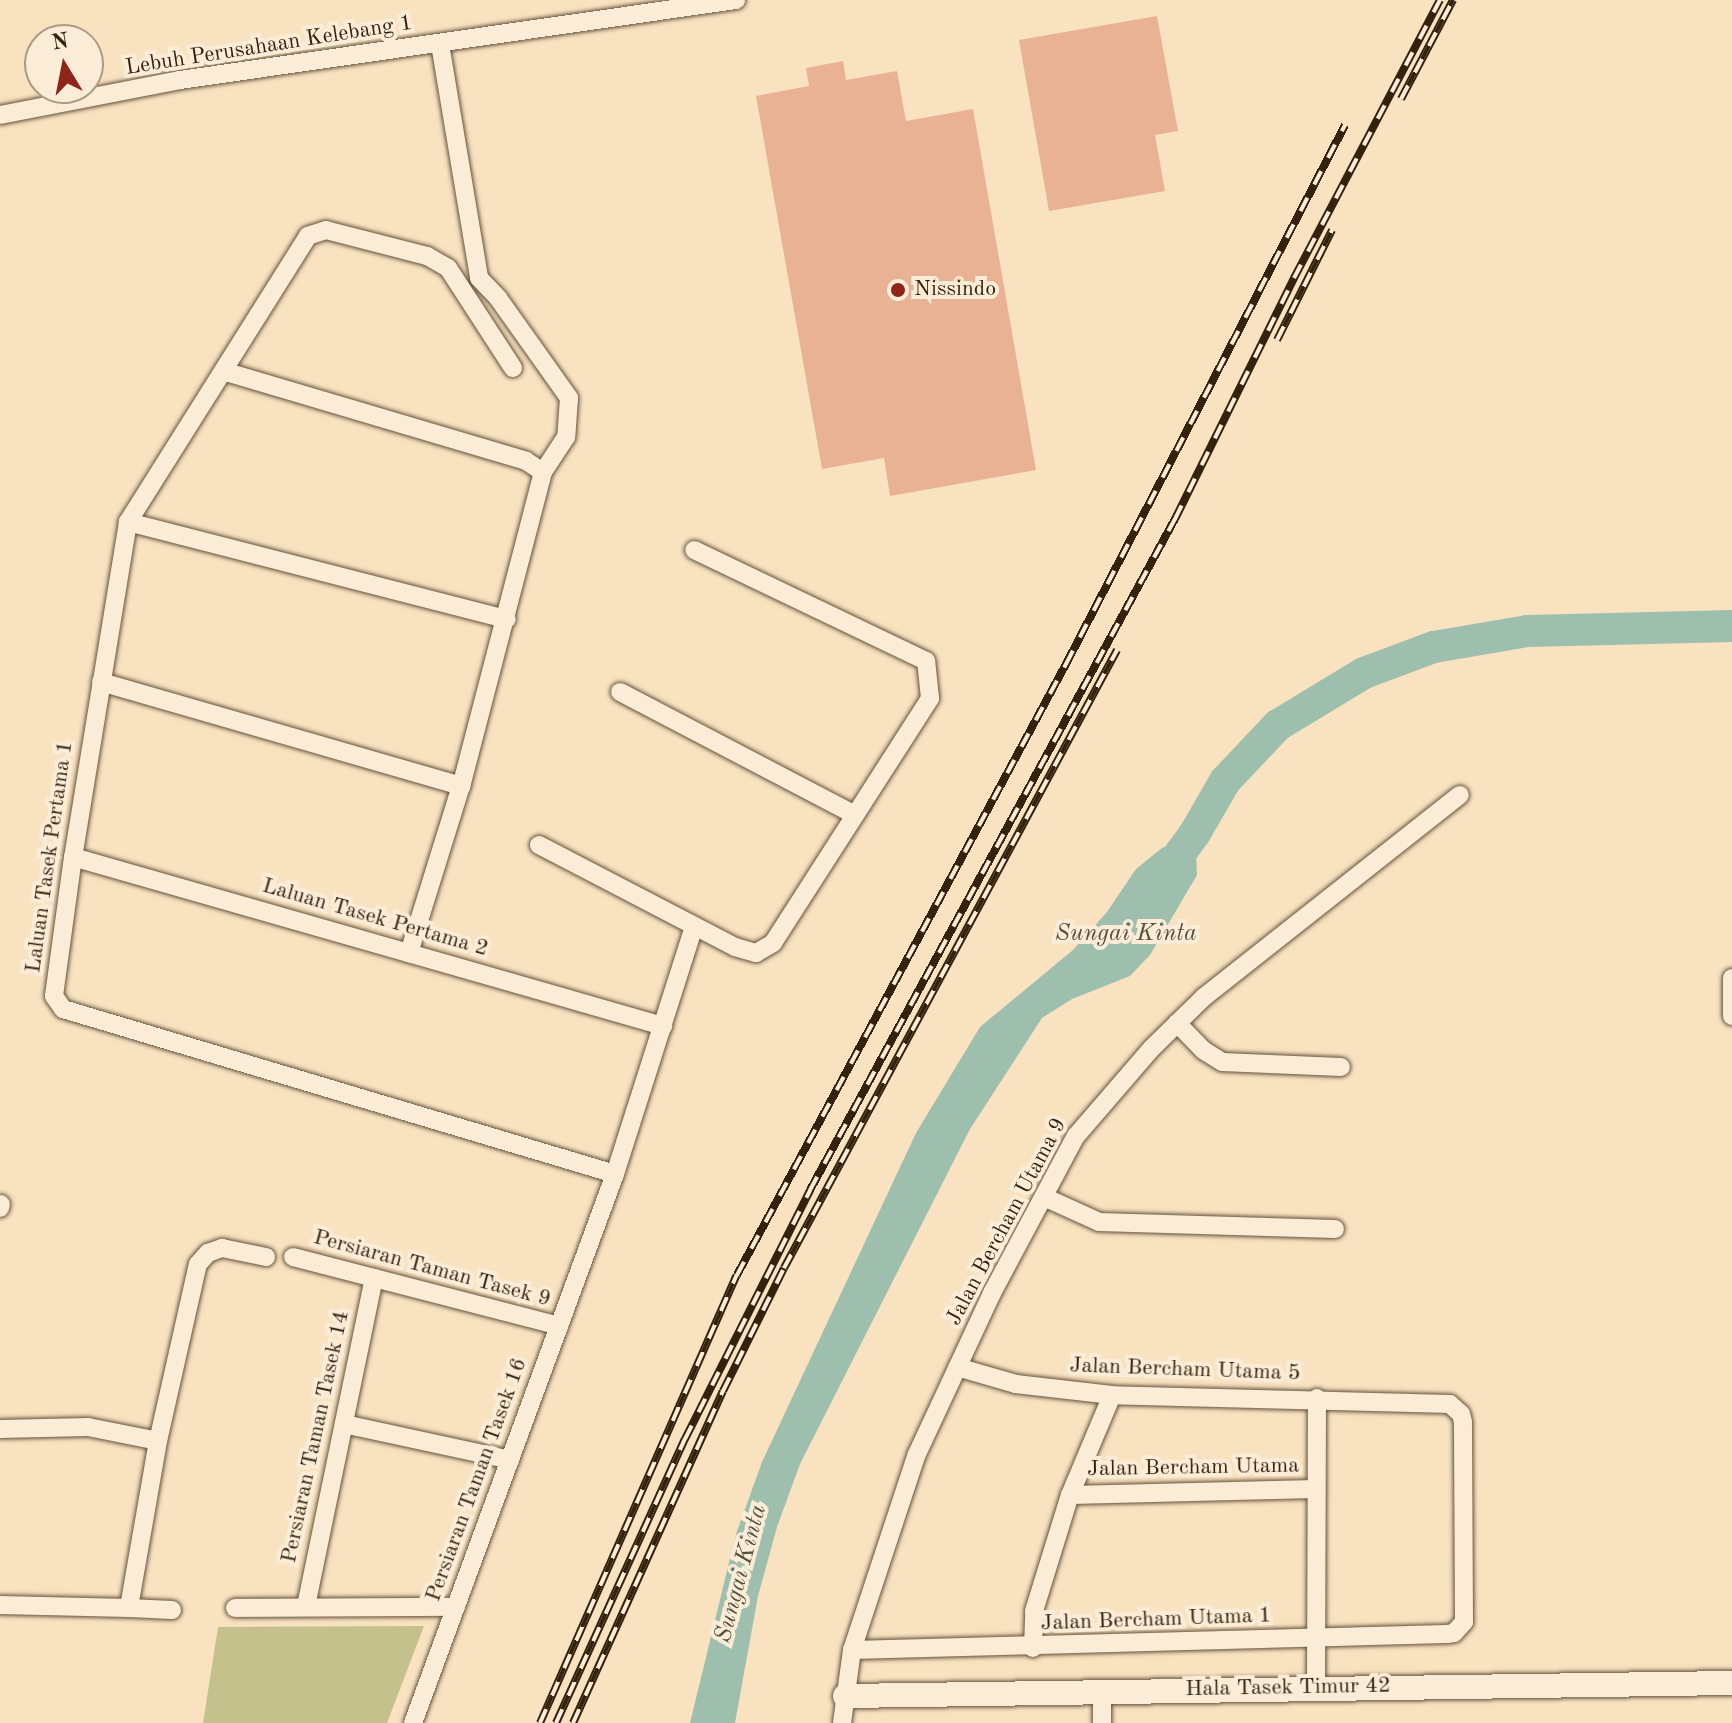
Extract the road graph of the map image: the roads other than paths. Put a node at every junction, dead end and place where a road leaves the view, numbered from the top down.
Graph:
1 (736, 0) edge
2 (440, 44) junction
3 (0, 115) edge
4 (513, 368) dead end
5 (223, 371) junction
6 (543, 472) junction
7 (128, 522) junction
8 (694, 550) dead end
9 (507, 619) junction
10 (101, 682) junction
11 (620, 692) dead end
12 (461, 786) junction
13 (1460, 795) dead end
14 (855, 815) junction
15 (539, 845) dead end
16 (73, 857) junction
17 (694, 926) junction
18 (409, 953) junction
19 (1732, 978) edge
20 (1732, 1016) edge
21 (1177, 1023) junction
22 (663, 1026) junction
23 (1341, 1067) dead end
24 (615, 1174) junction
25 (1044, 1197) junction
26 (1335, 1229) dead end
27 (266, 1257) dead end
28 (293, 1257) dead end
29 (374, 1278) junction
30 (559, 1326) junction
31 (957, 1367) junction
32 (1112, 1395) junction
33 (1317, 1398) junction
34 (344, 1424) junction
35 (0, 1429) edge
36 (158, 1441) junction
37 (510, 1460) junction
38 (1316, 1489) junction
39 (1070, 1495) junction
40 (0, 1605) edge
41 (306, 1606) junction
42 (456, 1607) junction
43 (129, 1608) junction
44 (235, 1608) dead end
45 (172, 1610) dead end
46 (1460, 1628) joint
47 (1315, 1639) junction
48 (1033, 1648) junction
49 (852, 1650) junction
50 (1732, 1683) edge
51 (1316, 1688) junction
52 (1102, 1690) junction
53 (845, 1696) junction
54 (413, 1723) edge
55 (842, 1723) edge
56 (1102, 1723) edge

1 - 2 street, Lebuh Perusahaan Kelebang 1
2 - 3 street, Lebuh Perusahaan Kelebang 1
2 - 6 street
4 - 5 street, Laluan Tasek Pertama 1
5 - 6 street
5 - 7 street, Laluan Tasek Pertama 1
6 - 9 street
7 - 9 street
7 - 10 street, Laluan Tasek Pertama 1
8 - 14 street
9 - 12 street
10 - 12 street
10 - 16 street, Laluan Tasek Pertama 1
11 - 14 street
12 - 18 street
13 - 21 street, Jalan Bercham Utama 9
14 - 17 street
15 - 17 street
16 - 18 street, Laluan Tasek Pertama 2
16 - 24 street, Laluan Tasek Pertama 1
17 - 22 street, Persiaran Taman Tasek 16
18 - 22 street, Laluan Tasek Pertama 2
19 - 20 street
21 - 23 street
21 - 25 street, Jalan Bercham Utama 9
22 - 24 street, Persiaran Taman Tasek 16
24 - 30 street, Persiaran Taman Tasek 16
25 - 26 street
25 - 31 street, Jalan Bercham Utama 9
27 - 36 street
28 - 29 street, Persiaran Taman Tasek 9
29 - 30 street, Persiaran Taman Tasek 9
29 - 34 street, Persiaran Taman Tasek 14
30 - 37 street, Persiaran Taman Tasek 16
31 - 32 street, Jalan Bercham Utama 5
31 - 49 street, Jalan Bercham Utama 9
32 - 33 street, Jalan Bercham Utama 5
32 - 39 street
33 - 38 street
33 - 46 street, Jalan Bercham Utama 5
34 - 37 street
34 - 41 street, Persiaran Taman Tasek 14
35 - 36 street
36 - 43 street
37 - 42 street, Persiaran Taman Tasek 16
38 - 39 street, Jalan Bercham Utama
38 - 47 street
39 - 48 street
40 - 43 street
41 - 42 street
41 - 44 street
42 - 54 street, Persiaran Taman Tasek 16
43 - 45 street
46 - 47 street, Jalan Bercham Utama 1
47 - 48 street, Jalan Bercham Utama 1
47 - 51 street
48 - 49 street, Jalan Bercham Utama 1
49 - 53 street, Jalan Bercham Utama 9
50 - 51 street, Hala Tasek Timur 42
51 - 52 street, Hala Tasek Timur 42
52 - 53 street, Hala Tasek Timur 42
52 - 56 street
53 - 55 street, Jalan Bercham Utama 9

